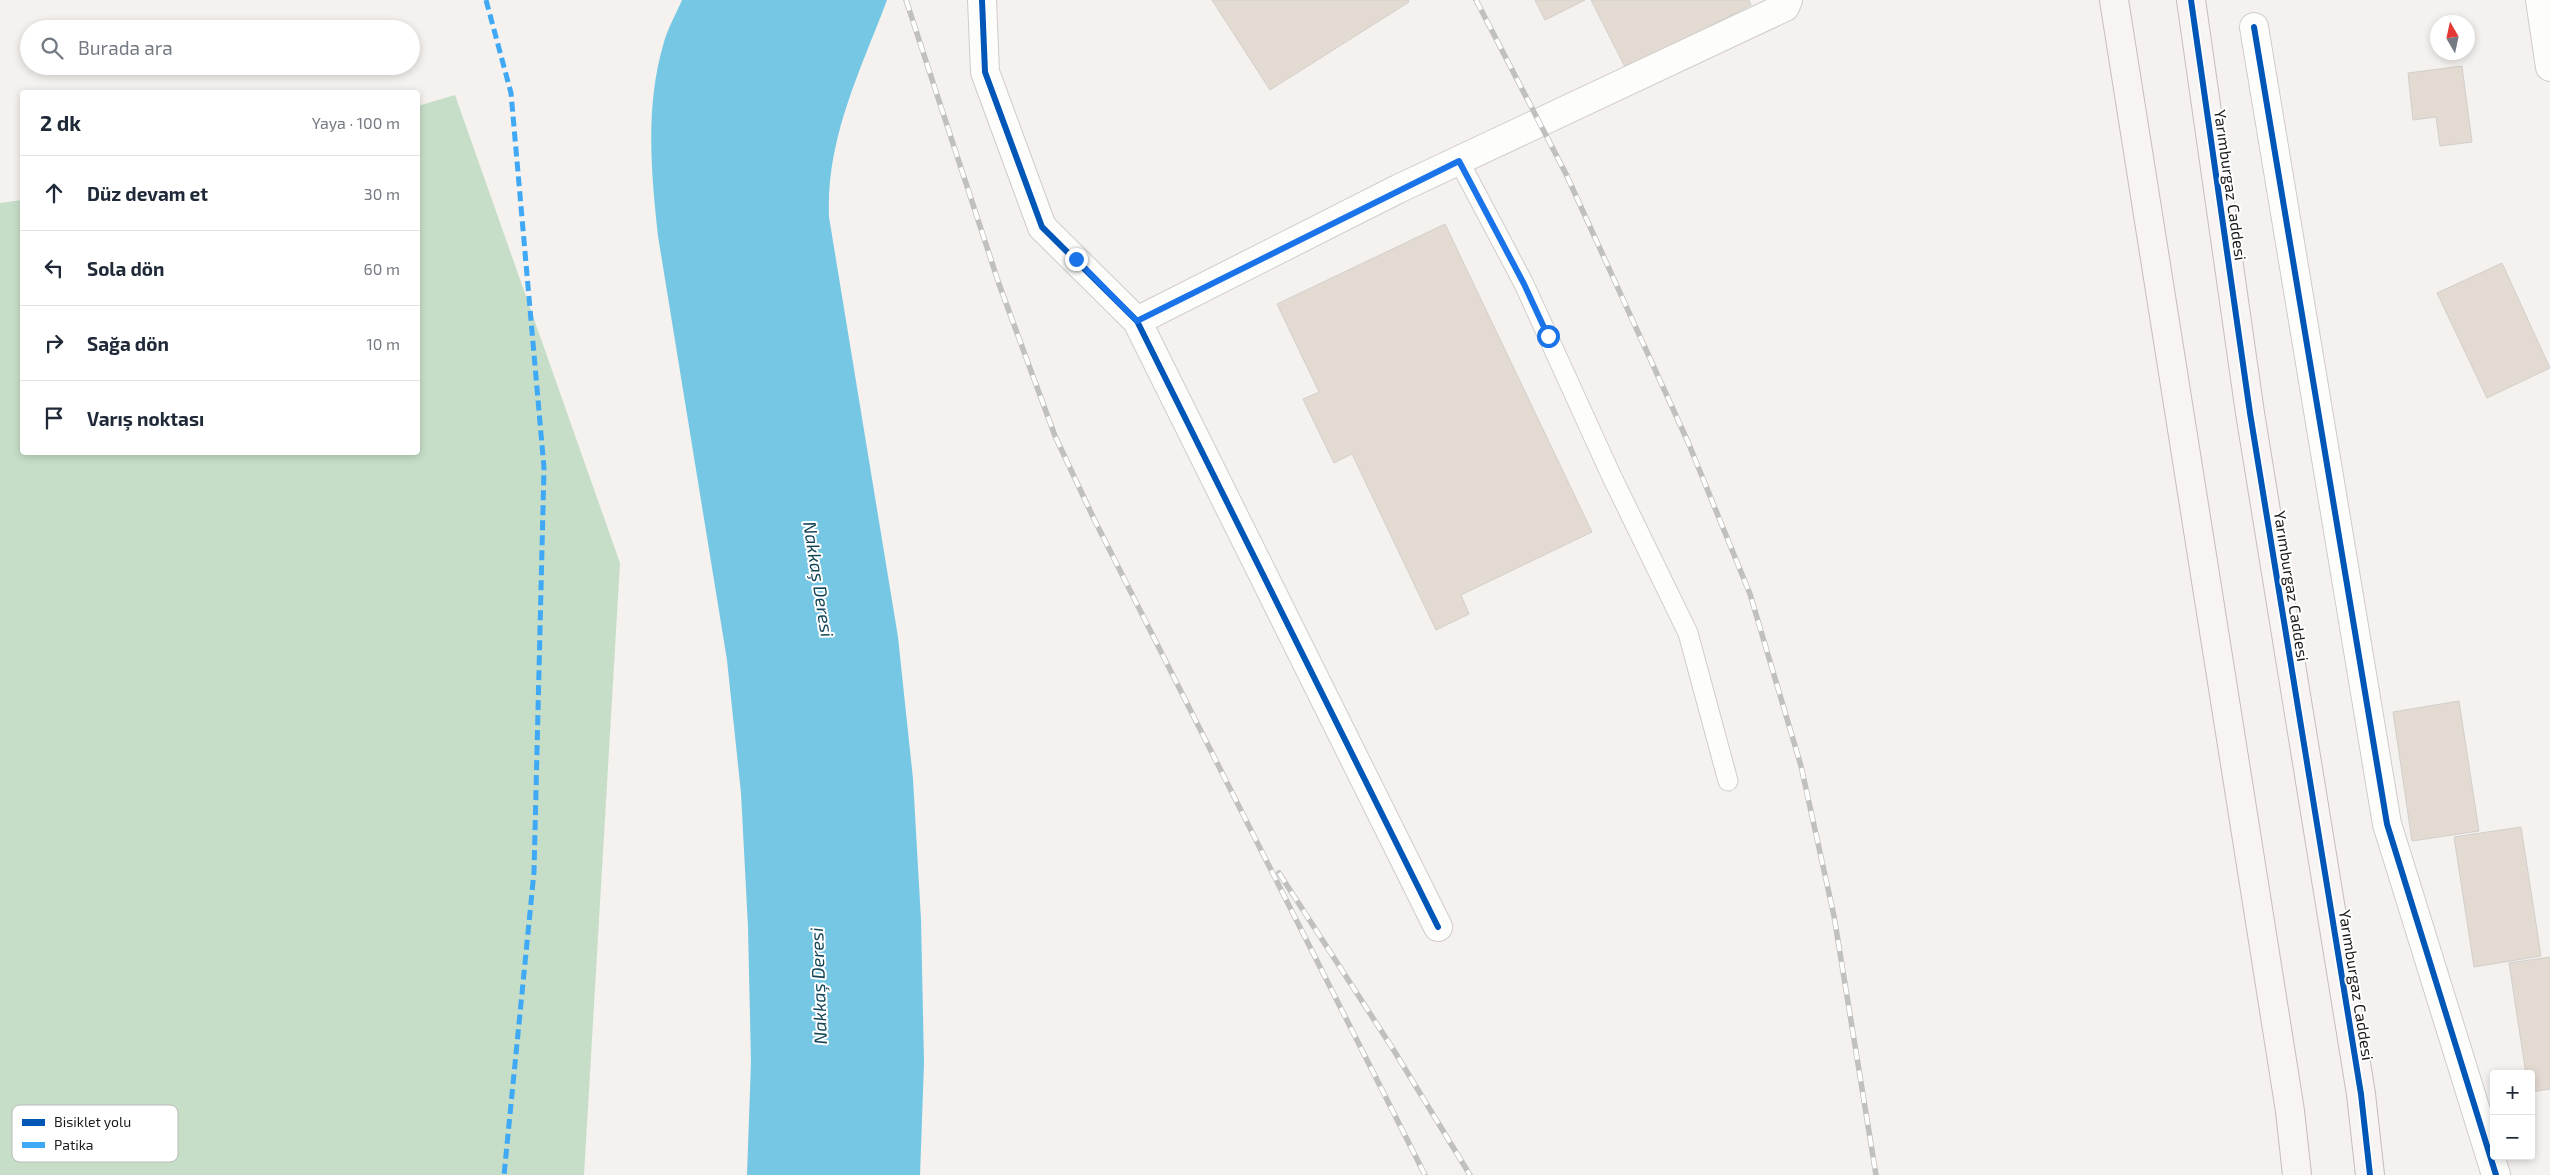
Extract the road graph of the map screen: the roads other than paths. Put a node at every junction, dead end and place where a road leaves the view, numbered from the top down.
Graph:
1 (982, 0) edge
2 (1788, 0) edge
3 (2114, 0) edge
4 (2191, 0) edge
5 (2540, 0) edge
6 (2254, 27) dead end
7 (2550, 68) edge
8 (1459, 161) junction
9 (1137, 321) junction
10 (1728, 781) dead end
11 (1438, 928) dead end
12 (2297, 1175) edge
13 (2370, 1175) edge
14 (2496, 1175) edge

1 - 9 street
2 - 8 street
3 - 12 main road
4 - 13 main road, Yarımburgaz Caddesi
5 - 7 street
6 - 14 street
8 - 9 street
8 - 10 lane
9 - 11 street

